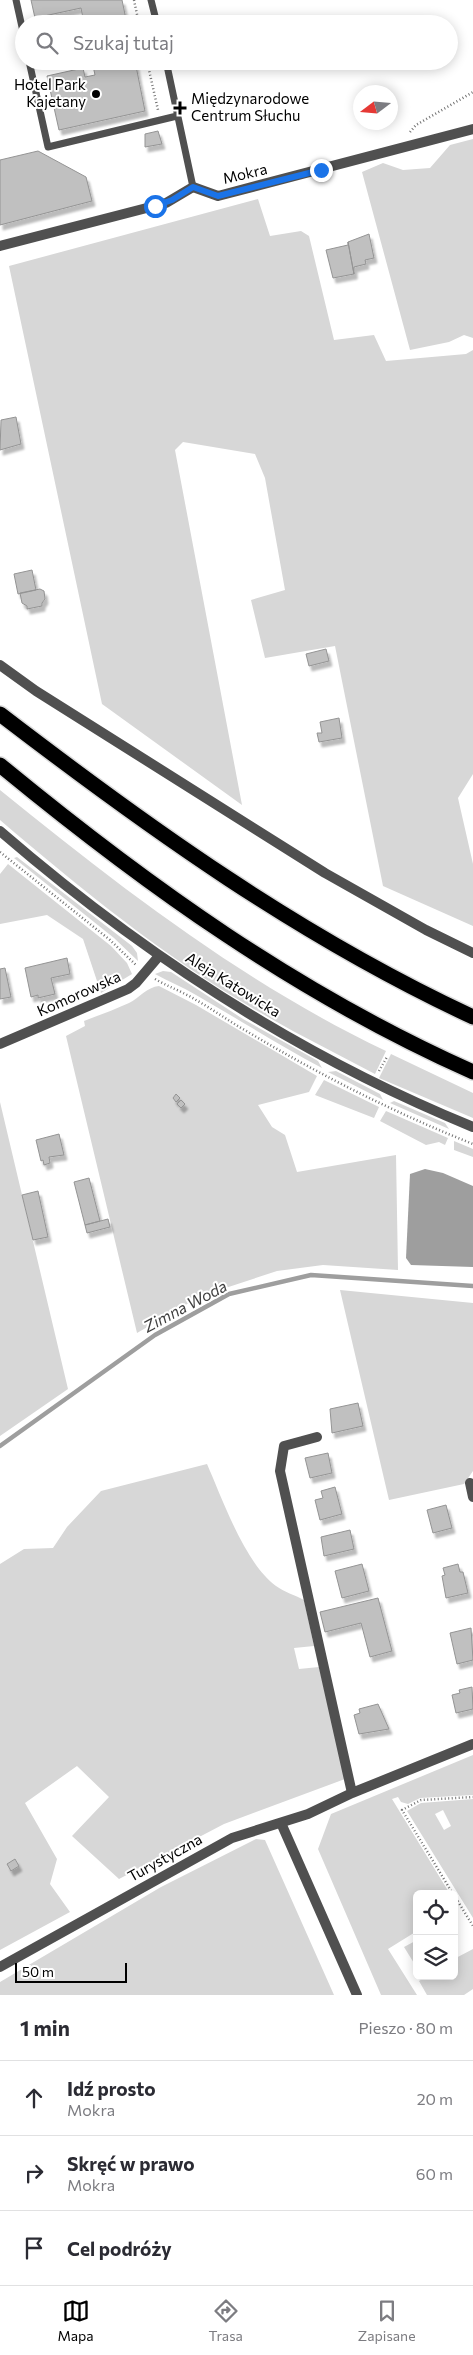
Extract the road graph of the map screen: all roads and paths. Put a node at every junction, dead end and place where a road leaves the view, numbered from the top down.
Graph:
1 (16, 0) edge
2 (134, 0) edge
3 (151, 0) edge
4 (19, 15) edge
5 (137, 15) edge
6 (155, 15) edge
7 (31, 70) edge
8 (150, 70) edge
9 (168, 70) edge
10 (473, 92) edge
11 (177, 116) junction
12 (164, 119) junction
13 (473, 129) edge
14 (410, 132) dead end
15 (193, 187) junction
16 (0, 246) edge
17 (0, 666) edge
18 (0, 714) edge
19 (0, 765) edge
20 (0, 831) edge
21 (0, 852) edge
22 (473, 953) edge
23 (159, 956) junction
24 (138, 966) dead end
25 (153, 978) dead end
26 (473, 1017) edge
27 (0, 1044) edge
28 (387, 1057) dead end
29 (380, 1070) dead end
30 (473, 1072) edge
31 (473, 1127) edge
32 (473, 1144) edge
33 (317, 1437) dead end
34 (470, 1483) dead end
35 (473, 1496) edge
36 (473, 1744) edge
37 (352, 1793) junction
38 (473, 1797) edge
39 (281, 1823) junction
40 (452, 1890) edge
41 (458, 1901) edge
42 (473, 1926) edge
43 (0, 1967) edge
44 (357, 1995) edge

1 - 4 lane
2 - 5 path
3 - 6 lane
7 - 12 lane
8 - 12 path
9 - 11 lane
10 - 14 path
11 - 12 lane
11 - 15 lane
13 - 15 street, Mokra
15 - 16 street
17 - 22 street
18 - 26 highway
19 - 30 highway
20 - 23 street, Aleja Katowicka
21 - 24 path
23 - 27 street, Komorowska
23 - 31 street, Aleja Katowicka
25 - 32 path
28 - 29 path
33 - 37 street
34 - 35 street
36 - 37 street, Turystyczna
37 - 39 street, Turystyczna
38 - 40 path
39 - 43 street, Turystyczna
39 - 44 street
41 - 42 path

